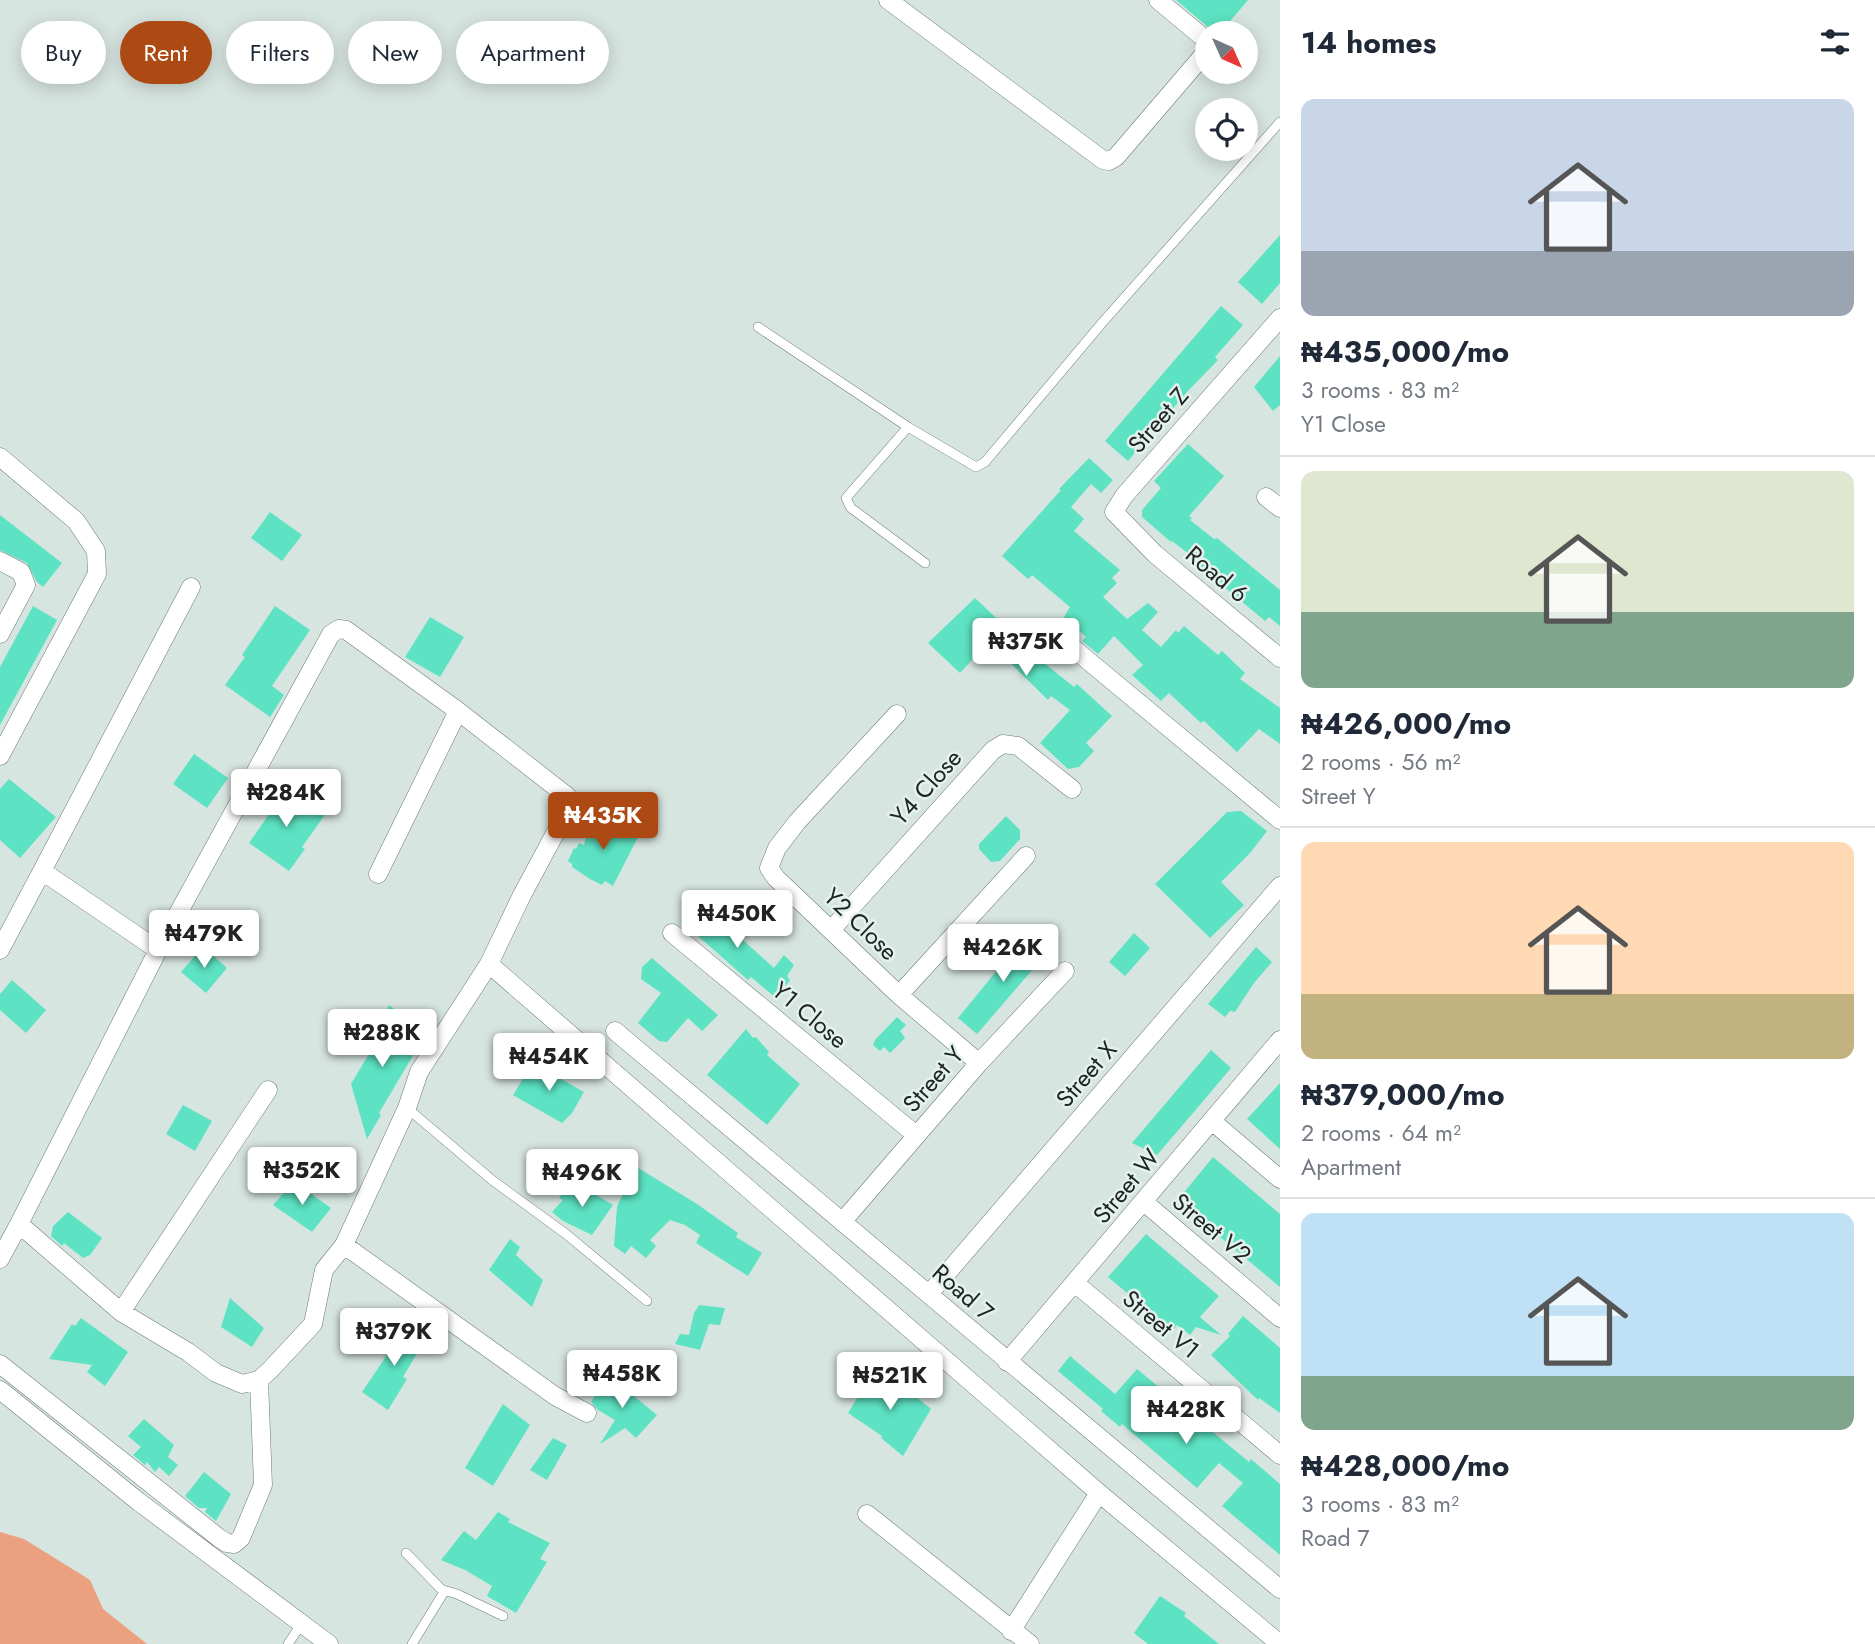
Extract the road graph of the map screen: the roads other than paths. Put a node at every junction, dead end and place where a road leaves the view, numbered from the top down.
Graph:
1 (888, 0) edge
2 (1158, 0) edge
3 (1195, 31) edge
4 (1195, 65) edge
5 (1280, 122) edge
6 (1280, 318) edge
7 (758, 327) dead end
8 (908, 427) junction
9 (0, 457) edge
10 (1155, 554) joint
11 (0, 561) edge
12 (925, 563) dead end
13 (191, 587) dead end
14 (0, 634) edge
15 (1062, 639) dead end
16 (1280, 658) edge
17 (458, 711) junction
18 (897, 714) dead end
19 (0, 756) edge
20 (1072, 789) dead end
21 (1280, 820) edge
22 (1026, 856) dead end
23 (42, 871) junction
24 (378, 874) dead end
25 (1280, 886) edge
26 (832, 929) junction
27 (672, 933) dead end
28 (0, 950) edge
29 (158, 950) junction
30 (489, 964) junction
31 (1065, 971) dead end
32 (899, 995) junction
33 (615, 1031) dead end
34 (1280, 1041) edge
35 (979, 1063) junction
36 (268, 1090) dead end
37 (407, 1108) junction
38 (1213, 1122) junction
39 (916, 1135) junction
40 (1280, 1179) edge
41 (1144, 1202) junction
42 (842, 1222) junction
43 (19, 1224) junction
44 (344, 1245) junction
45 (0, 1259) edge
46 (1075, 1283) junction
47 (929, 1294) junction
48 (647, 1301) dead end
49 (121, 1312) junction
50 (1280, 1318) edge
51 (1007, 1362) junction
52 (0, 1364) edge
53 (258, 1380) junction
54 (0, 1390) edge
55 (587, 1413) dead end
56 (1280, 1455) edge
57 (1099, 1493) junction
58 (867, 1514) dead end
59 (406, 1553) dead end
60 (1280, 1589) edge
61 (443, 1590) junction
62 (503, 1616) dead end
63 (302, 1623) junction
64 (1011, 1631) junction
65 (288, 1644) edge
66 (329, 1644) edge
67 (412, 1644) edge
68 (1030, 1644) edge
69 (1280, 1644) edge

1 - 4 street
2 - 3 street
5 - 8 lane
6 - 10 street, Street Z
7 - 8 lane
8 - 12 lane
9 - 19 street
10 - 16 street, Road 6
11 - 14 street
13 - 23 street
15 - 21 street
17 - 24 street
17 - 29 street
17 - 30 street
18 - 26 street, Y2 Close
20 - 26 street, Y4 Close
22 - 32 street
23 - 28 street
23 - 29 street
25 - 47 street, Street X
26 - 32 street, Y2 Close
27 - 39 street, Y1 Close
29 - 43 street
30 - 37 street
30 - 57 street
31 - 35 street, Street Y
32 - 35 street, Y2 Close
33 - 42 street, Road 7
34 - 38 street, Street W
35 - 39 street, Street Y
36 - 49 street
37 - 44 street
37 - 48 lane
38 - 40 street
38 - 41 street, Street W
39 - 42 street, Street Y
41 - 46 street, Street W
41 - 50 street, Street V2
42 - 47 street, Road 7
43 - 45 street
43 - 49 street
44 - 53 street
44 - 55 street
46 - 51 street, Street W
46 - 56 street, Street V1
47 - 51 street, Road 7
49 - 53 street
51 - 60 street, Road 7
52 - 53 street
54 - 63 street
57 - 64 street
57 - 69 street
58 - 64 street
59 - 61 lane
61 - 62 lane
61 - 67 lane
63 - 65 lane
63 - 66 street
64 - 68 street

